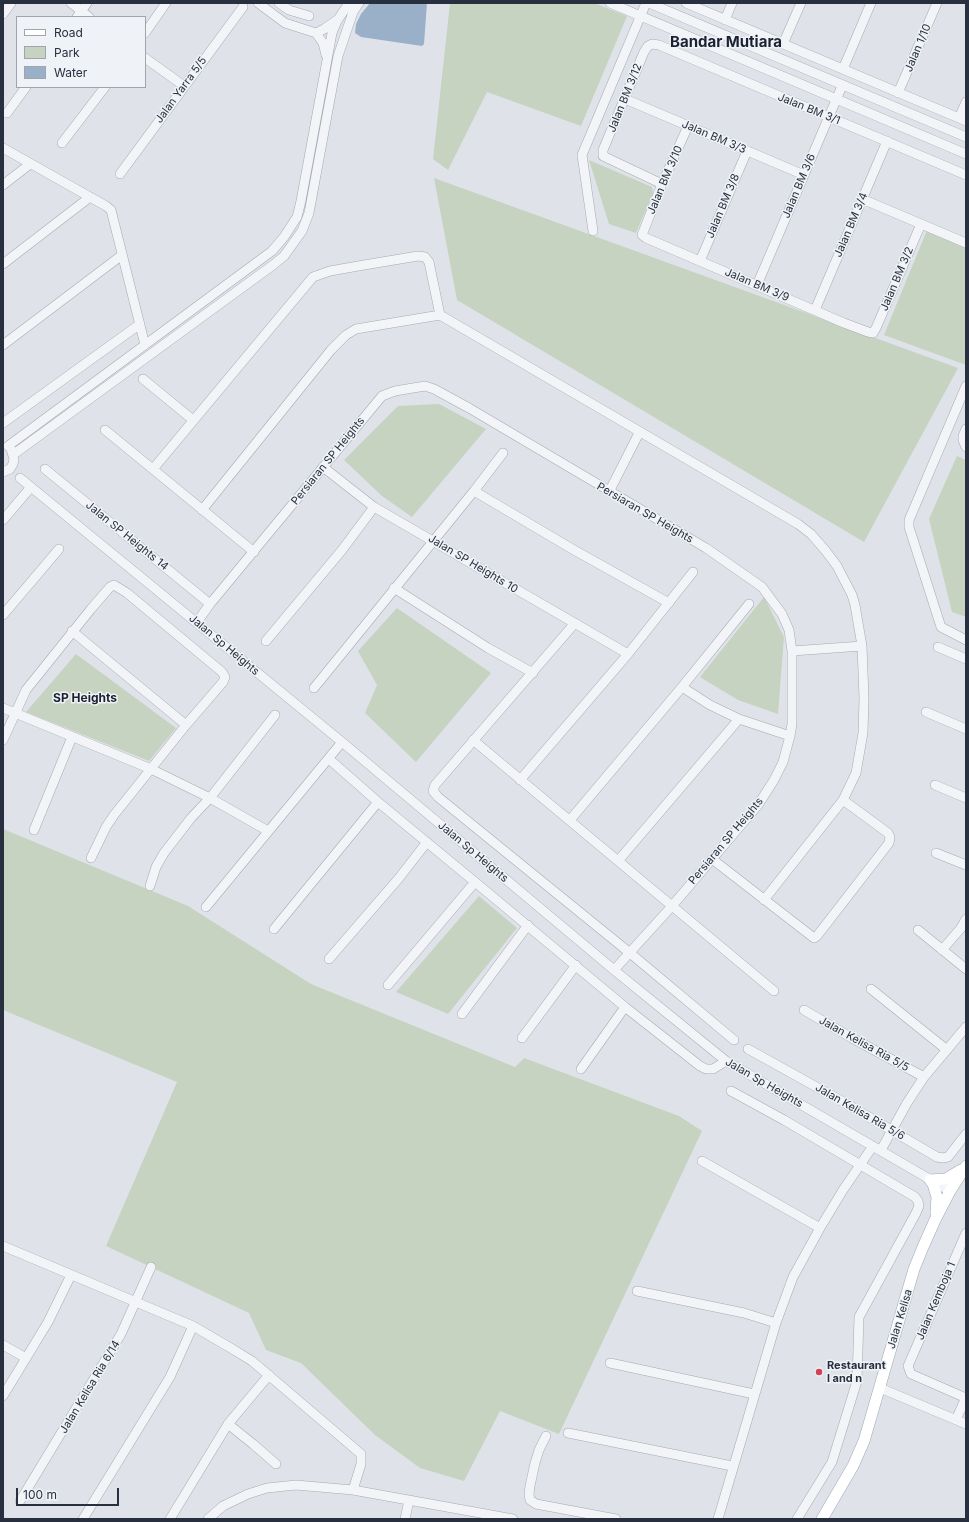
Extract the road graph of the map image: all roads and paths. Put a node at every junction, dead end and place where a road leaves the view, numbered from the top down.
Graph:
1 (11, 3) edge
2 (71, 3) edge
3 (88, 3) edge
4 (166, 3) edge
5 (258, 3) edge
6 (279, 3) edge
7 (349, 3) edge
8 (359, 3) edge
9 (610, 3) edge
10 (646, 3) edge
11 (649, 3) edge
12 (686, 3) edge
13 (732, 3) edge
14 (801, 3) edge
15 (871, 3) edge
16 (937, 3) edge
17 (243, 7) dead end
18 (3, 14) edge
19 (79, 14) edge
20 (309, 16) dead end
21 (640, 16) junction
22 (339, 18) junction
23 (725, 20) junction
24 (146, 32) edge
25 (316, 33) junction
26 (652, 44) joint
27 (783, 44) junction
28 (327, 58) junction
29 (146, 59) edge
30 (843, 70) junction
31 (184, 86) junction
32 (842, 86) junction
33 (25, 88) edge
34 (104, 88) edge
35 (898, 93) junction
36 (625, 99) junction
37 (836, 100) junction
38 (966, 102) edge
39 (7, 113) dead end
40 (828, 117) junction
41 (963, 120) edge
42 (688, 126) junction
43 (966, 138) edge
44 (887, 141) junction
45 (62, 143) dead end
46 (3, 148) edge
47 (747, 151) junction
48 (966, 154) edge
49 (30, 164) junction
50 (120, 174) dead end
51 (804, 175) junction
52 (966, 175) edge
53 (662, 184) junction
54 (3, 185) edge
55 (90, 197) junction
56 (862, 199) junction
57 (921, 224) junction
58 (593, 231) dead end
59 (642, 235) joint
60 (966, 243) edge
61 (122, 255) junction
62 (700, 261) junction
63 (3, 264) edge
64 (757, 286) junction
65 (815, 310) junction
66 (440, 315) junction
67 (140, 324) junction
68 (873, 332) joint
69 (3, 344) edge
70 (145, 345) junction
71 (143, 379) dead end
72 (966, 386) edge
73 (193, 420) junction
74 (3, 423) edge
75 (966, 429) edge
76 (105, 430) dead end
77 (639, 433) junction
78 (6, 444) edge
79 (966, 447) edge
80 (504, 453) dead end
81 (14, 454) junction
82 (323, 467) junction
83 (45, 469) dead end
84 (153, 469) junction
85 (3, 472) edge
86 (20, 478) dead end
87 (31, 487) junction
88 (474, 491) junction
89 (609, 492) junction
90 (374, 507) junction
91 (202, 510) junction
92 (3, 520) edge
93 (433, 541) junction
94 (59, 549) dead end
95 (254, 552) junction
96 (693, 572) dead end
97 (394, 588) junction
98 (669, 603) junction
99 (210, 604) junction
100 (749, 604) dead end
101 (3, 615) edge
102 (196, 622) junction
103 (575, 623) junction
104 (72, 631) junction
105 (966, 640) edge
106 (266, 641) dead end
107 (862, 646) junction
108 (938, 647) dead end
109 (792, 651) junction
110 (628, 654) junction
111 (966, 659) edge
112 (533, 673) junction
113 (682, 687) junction
114 (314, 688) dead end
115 (3, 708) edge
116 (926, 712) dead end
117 (14, 713) junction
118 (275, 715) dead end
119 (739, 719) junction
120 (186, 725) junction
121 (966, 729) edge
122 (790, 736) junction
123 (72, 737) junction
124 (3, 740) edge
125 (473, 740) junction
126 (342, 742) junction
127 (329, 759) junction
128 (152, 769) junction
129 (520, 780) junction
130 (935, 785) dead end
131 (210, 798) junction
132 (966, 798) edge
133 (843, 800) junction
134 (378, 802) junction
135 (570, 820) junction
136 (34, 830) dead end
137 (268, 831) junction
138 (427, 842) junction
139 (936, 853) dead end
140 (91, 858) dead end
141 (712, 859) junction
142 (618, 861) junction
143 (966, 866) edge
144 (475, 882) junction
145 (150, 886) dead end
146 (764, 900) junction
147 (672, 906) junction
148 (206, 907) dead end
149 (966, 918) edge
150 (528, 925) junction
151 (274, 929) dead end
152 (918, 930) dead end
153 (942, 950) junction
154 (630, 953) junction
155 (329, 959) dead end
156 (576, 965) junction
157 (966, 969) edge
158 (614, 970) junction
159 (388, 985) dead end
160 (871, 989) dead end
161 (774, 991) dead end
162 (625, 1007) junction
163 (804, 1010) dead end
164 (462, 1014) dead end
165 (966, 1027) edge
166 (522, 1038) dead end
167 (734, 1040) dead end
168 (748, 1049) dead end
169 (947, 1050) junction
170 (726, 1061) junction
171 (581, 1069) dead end
172 (924, 1077) junction
173 (732, 1091) dead end
174 (891, 1130) junction
175 (966, 1134) edge
176 (877, 1148) junction
177 (702, 1161) dead end
178 (861, 1165) junction
179 (965, 1167) edge
180 (930, 1180) junction
181 (950, 1191) junction
182 (935, 1220) junction
183 (820, 1228) junction
184 (966, 1233) edge
185 (3, 1246) edge
186 (151, 1267) dead end
187 (71, 1275) junction
188 (637, 1292) dead end
189 (136, 1302) junction
190 (776, 1323) junction
191 (193, 1326) junction
192 (3, 1345) edge
193 (26, 1358) junction
194 (610, 1363) dead end
195 (268, 1375) junction
196 (880, 1388) junction
197 (754, 1394) junction
198 (3, 1396) edge
199 (966, 1398) edge
200 (956, 1420) junction
201 (228, 1424) junction
202 (966, 1424) edge
203 (568, 1433) dead end
204 (546, 1436) dead end
205 (276, 1464) dead end
206 (732, 1466) junction
207 (353, 1490) junction
208 (409, 1500) junction
209 (20, 1501) dead end
210 (83, 1519) edge
211 (170, 1519) edge
212 (208, 1519) edge
213 (405, 1519) edge
214 (513, 1519) edge
215 (616, 1519) edge
216 (718, 1519) edge
217 (797, 1519) edge
218 (822, 1519) edge

1 - 18 street
2 - 19 street
3 - 19 street
4 - 24 street
5 - 25 street
6 - 20 street
7 - 22 street
8 - 81 street
9 - 21 street
10 - 21 street
11 - 32 street
12 - 23 street
13 - 23 street
14 - 27 street
15 - 30 street
16 - 35 street, Jalan 1/10
17 - 31 street, Jalan Yarra 5/5
21 - 37 street
21 - 58 street
22 - 25 street
22 - 28 street
23 - 27 street
25 - 28 street
26 - 36 street, Jalan BM 3/12
26 - 40 street, Jalan BM 3/1
27 - 30 street
28 - 70 street
29 - 31 street
30 - 35 street
31 - 50 street, Jalan Yarra 5/5
32 - 37 street, Jalan BM 3/6
32 - 43 street
33 - 39 street
34 - 45 street
35 - 41 street
36 - 42 street, Jalan BM 3/3
36 - 53 street, Jalan BM 3/12
37 - 40 street, Jalan BM 3/6
37 - 48 street
38 - 41 street
40 - 44 street, Jalan BM 3/1
40 - 51 street, Jalan BM 3/6
42 - 47 street, Jalan BM 3/3
42 - 53 street, Jalan BM 3/10
44 - 52 street, Jalan BM 3/1
44 - 56 street, Jalan BM 3/4
46 - 49 street
47 - 51 street, Jalan BM 3/3
47 - 62 street, Jalan BM 3/8
49 - 54 street
49 - 55 street
51 - 64 street, Jalan BM 3/6
53 - 59 street, Jalan BM 3/10
55 - 61 street
55 - 63 street
56 - 57 street
56 - 65 street, Jalan BM 3/4
57 - 60 street
57 - 68 street, Jalan BM 3/2
59 - 62 street, Jalan BM 3/9
61 - 67 street
61 - 69 street
62 - 64 street, Jalan BM 3/9
64 - 65 street, Jalan BM 3/9
65 - 68 street, Jalan BM 3/9
66 - 73 street
66 - 77 street
66 - 91 street
67 - 70 street
67 - 74 street
70 - 78 street
71 - 73 street
72 - 105 street
73 - 84 street
75 - 79 street
76 - 84 street
77 - 89 street
77 - 107 street
78 - 81 street
80 - 88 street
81 - 85 street
82 - 89 street, Persiaran SP Heights
82 - 90 street, Jalan SP Heights 10
82 - 95 street, Persiaran SP Heights
83 - 99 street, Jalan SP Heights 14
84 - 91 street
86 - 87 street, Jalan Sp Heights
87 - 92 street
87 - 102 street, Jalan Sp Heights
88 - 93 street
88 - 98 street
89 - 109 street, Persiaran SP Heights
90 - 93 street, Jalan SP Heights 10
90 - 106 street
91 - 95 street
93 - 97 street
93 - 103 street, Jalan SP Heights 10
94 - 101 street
95 - 99 street, Persiaran SP Heights
96 - 98 street
97 - 112 street
97 - 114 street
98 - 110 street
99 - 102 street, Persiaran SP Heights
100 - 113 street
102 - 126 street, Jalan Sp Heights
103 - 110 street, Jalan SP Heights 10
103 - 112 street
104 - 117 street
104 - 120 street
104 - 120 street
107 - 109 street
107 - 133 street
108 - 111 street
109 - 122 street, Persiaran SP Heights
110 - 129 street
112 - 125 street
113 - 119 street
113 - 135 street
115 - 117 street
116 - 121 street
117 - 123 street
117 - 124 street
118 - 131 street
119 - 122 street
119 - 142 street
120 - 128 street
122 - 141 street, Persiaran SP Heights
123 - 128 street
123 - 136 street
125 - 129 street
125 - 154 street
126 - 127 street
126 - 158 street, Jalan Sp Heights
127 - 134 street
127 - 137 street
128 - 131 street
128 - 140 street
129 - 135 street
130 - 132 street
131 - 137 street
131 - 145 street
133 - 146 street
133 - 146 street
134 - 138 street
134 - 151 street
135 - 142 street
137 - 148 street
138 - 144 street
138 - 155 street
139 - 143 street
141 - 146 street
141 - 147 street, Persiaran SP Heights
142 - 147 street
144 - 150 street
144 - 159 street
147 - 154 street, Persiaran SP Heights
147 - 161 street
149 - 153 street
150 - 156 street
150 - 164 street
152 - 153 street
153 - 157 street
154 - 158 street, Persiaran SP Heights
154 - 167 street
156 - 162 street
156 - 166 street
158 - 170 street, Jalan Sp Heights
160 - 169 street
162 - 170 street
162 - 171 street
163 - 172 street, Jalan Kelisa Ria 5/5
165 - 169 street
168 - 174 street, Jalan Kelisa Ria 5/6
169 - 172 street
170 - 176 street, Jalan Sp Heights
172 - 174 street
173 - 178 street
174 - 175 street, Jalan Kelisa Ria 5/6
174 - 176 street
176 - 178 street
176 - 180 street, Jalan Sp Heights
177 - 183 street
178 - 183 street
178 - 217 street
179 - 180 main road
179 - 181 main road, Jalan Kelisa
180 - 181 street, Jalan Sp Heights
180 - 182 main road
181 - 182 main road, Jalan Kelisa
182 - 196 main road, Jalan Kelisa
183 - 190 street
184 - 199 street, Jalan Kemboja 1
185 - 187 street
186 - 189 street, Jalan Kelisa Ria 6/14
187 - 189 street
187 - 193 street
188 - 190 street
189 - 191 street
189 - 209 street, Jalan Kelisa Ria 6/14
190 - 197 street
191 - 195 street
191 - 210 street
192 - 193 street
193 - 198 street
194 - 197 street
195 - 201 street
195 - 207 street
196 - 200 street
196 - 218 main road, Jalan Kelisa
197 - 206 street
199 - 200 street
200 - 202 street
201 - 205 street
201 - 211 street
203 - 206 street
204 - 215 street
206 - 216 street
207 - 208 street
207 - 212 street
208 - 213 street
208 - 214 street

